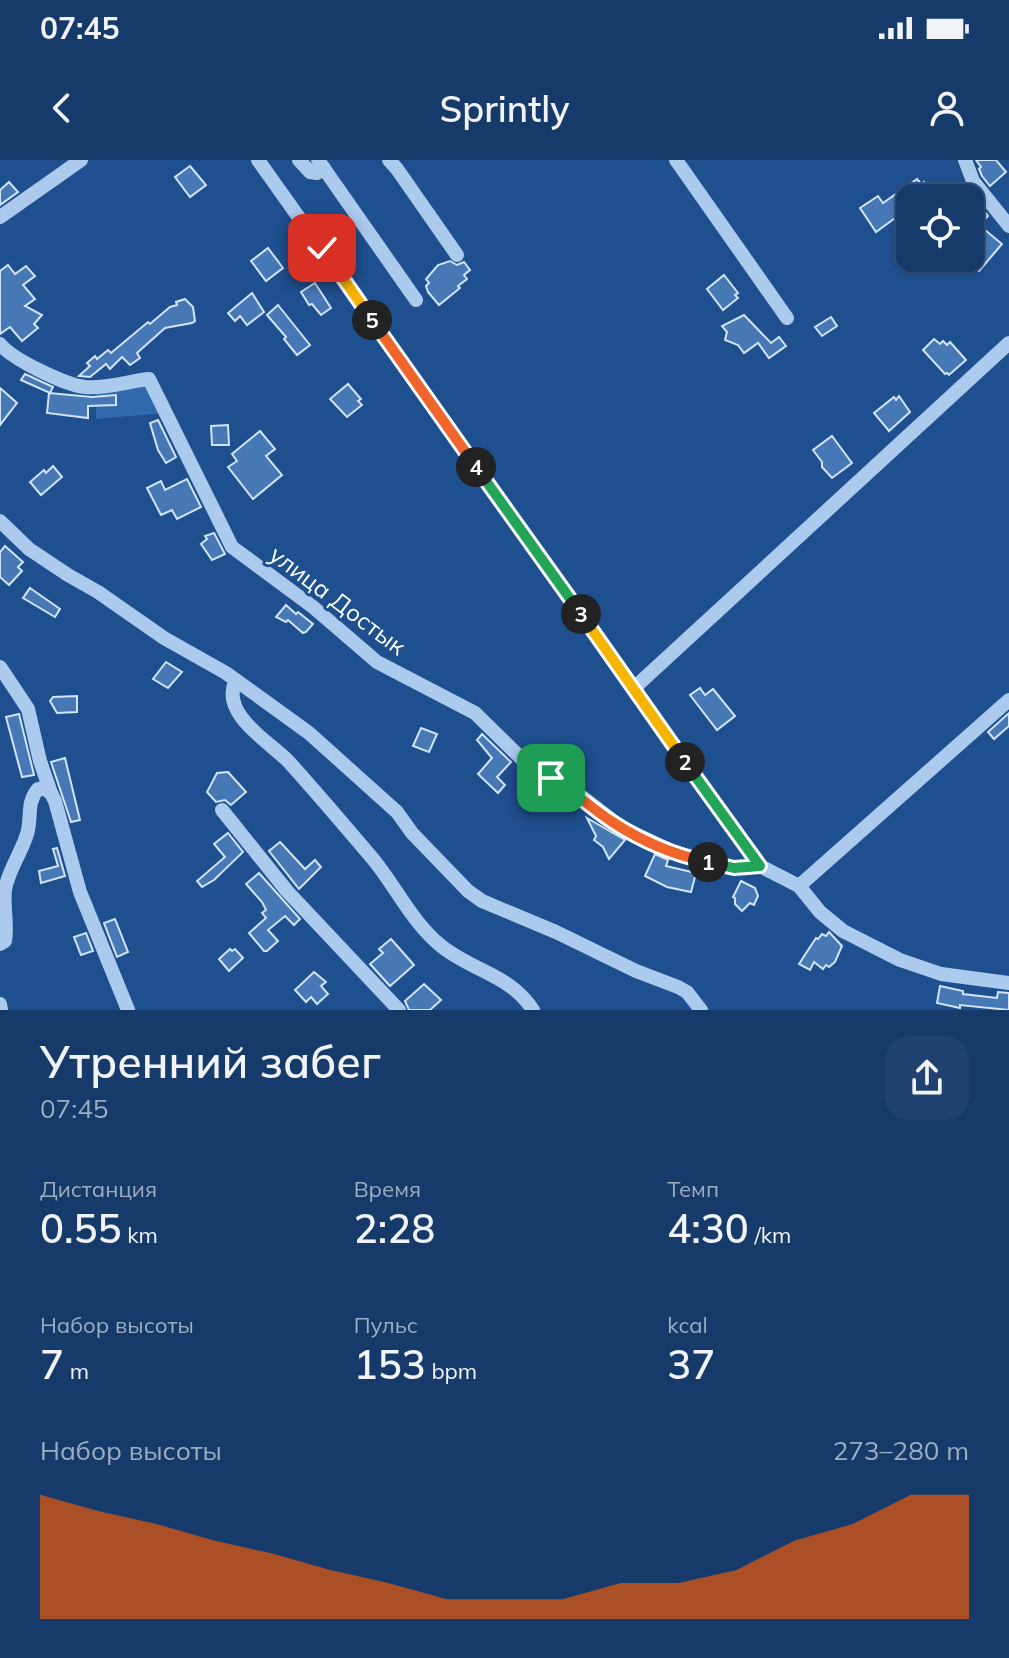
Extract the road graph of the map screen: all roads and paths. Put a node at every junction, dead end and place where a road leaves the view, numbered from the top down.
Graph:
1 (258, 160) edge
2 (299, 160) edge
3 (389, 160) edge
4 (676, 160) edge
5 (965, 160) edge
6 (71, 163) edge
7 (321, 164) edge
8 (0, 217) edge
9 (1009, 226) edge
10 (457, 255) dead end
11 (416, 300) dead end
12 (787, 318) dead end
13 (1009, 343) edge
14 (0, 344) edge
15 (0, 521) edge
16 (0, 667) edge
17 (235, 682) junction
18 (634, 688) junction
19 (1009, 700) edge
20 (43, 770) junction
21 (35, 793) junction
22 (51, 793) junction
23 (222, 810) dead end
24 (760, 866) junction
25 (799, 886) junction
26 (0, 944) edge
27 (1009, 983) edge
28 (128, 1010) edge
29 (399, 1010) edge
30 (533, 1010) edge
31 (701, 1010) edge

1 - 18 street
2 - 7 street
3 - 10 street
4 - 12 street
5 - 9 street
6 - 8 street
7 - 11 street
13 - 18 street
14 - 24 street, улица Достык
15 - 17 street
16 - 20 street
17 - 30 street
17 - 31 street
18 - 24 street
19 - 25 street
20 - 21 street
20 - 22 street
21 - 22 street
21 - 26 street
22 - 28 street
23 - 29 street
24 - 25 street
25 - 27 street

